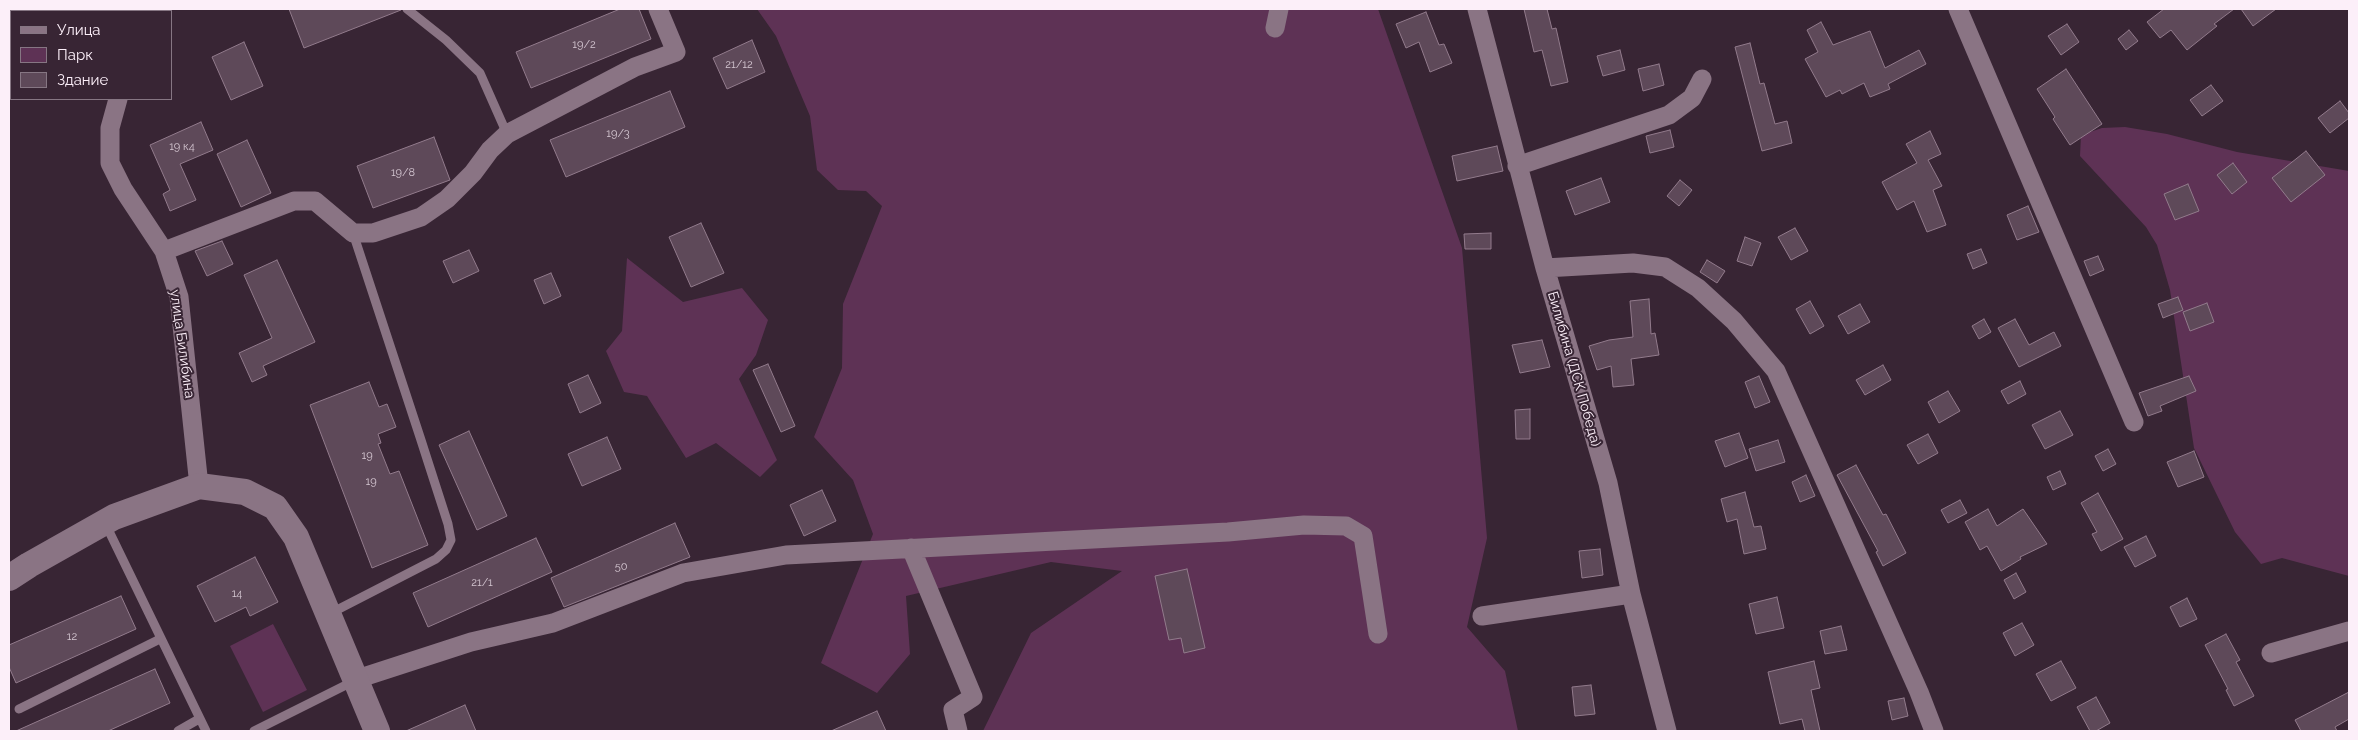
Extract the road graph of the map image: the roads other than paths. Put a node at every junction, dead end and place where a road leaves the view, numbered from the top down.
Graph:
1 (406, 9) edge
2 (658, 9) edge
3 (1279, 9) edge
4 (1477, 9) edge
5 (1958, 9) edge
6 (1275, 28) dead end
7 (1702, 79) dead end
8 (118, 100) edge
9 (507, 134) junction
10 (1517, 166) junction
11 (353, 233) junction
12 (164, 251) junction
13 (1545, 268) junction
14 (2134, 422) dead end
15 (199, 486) junction
16 (104, 523) junction
17 (911, 548) junction
18 (9, 578) edge
19 (1631, 594) junction
20 (328, 614) junction
21 (1482, 616) dead end
22 (2349, 631) edge
23 (1378, 634) dead end
24 (160, 639) junction
25 (2271, 653) dead end
26 (357, 679) junction
27 (19, 709) dead end
28 (199, 719) junction
29 (178, 731) edge
30 (206, 731) edge
31 (254, 731) edge
32 (377, 731) edge
33 (958, 731) edge
34 (1667, 731) edge
35 (1934, 731) edge

1 - 9 lane
2 - 9 street
3 - 6 street
4 - 10 street, Билибина (ДСК Победа)
5 - 14 street
7 - 10 street
8 - 12 street, улица Билибина
9 - 11 street
10 - 13 street, Билибина (ДСК Победа)
11 - 12 street
11 - 20 lane
12 - 15 street, улица Билибина
13 - 19 street, Билибина (ДСК Победа)
13 - 35 street
15 - 16 main road
15 - 20 main road
16 - 18 main road
16 - 24 lane
17 - 23 street
17 - 26 street
17 - 33 street
19 - 21 street
19 - 34 street, Билибина (ДСК Победа)
20 - 26 main road
22 - 25 street
24 - 27 lane
24 - 28 lane
26 - 31 lane
26 - 32 main road
28 - 29 lane
28 - 30 lane

